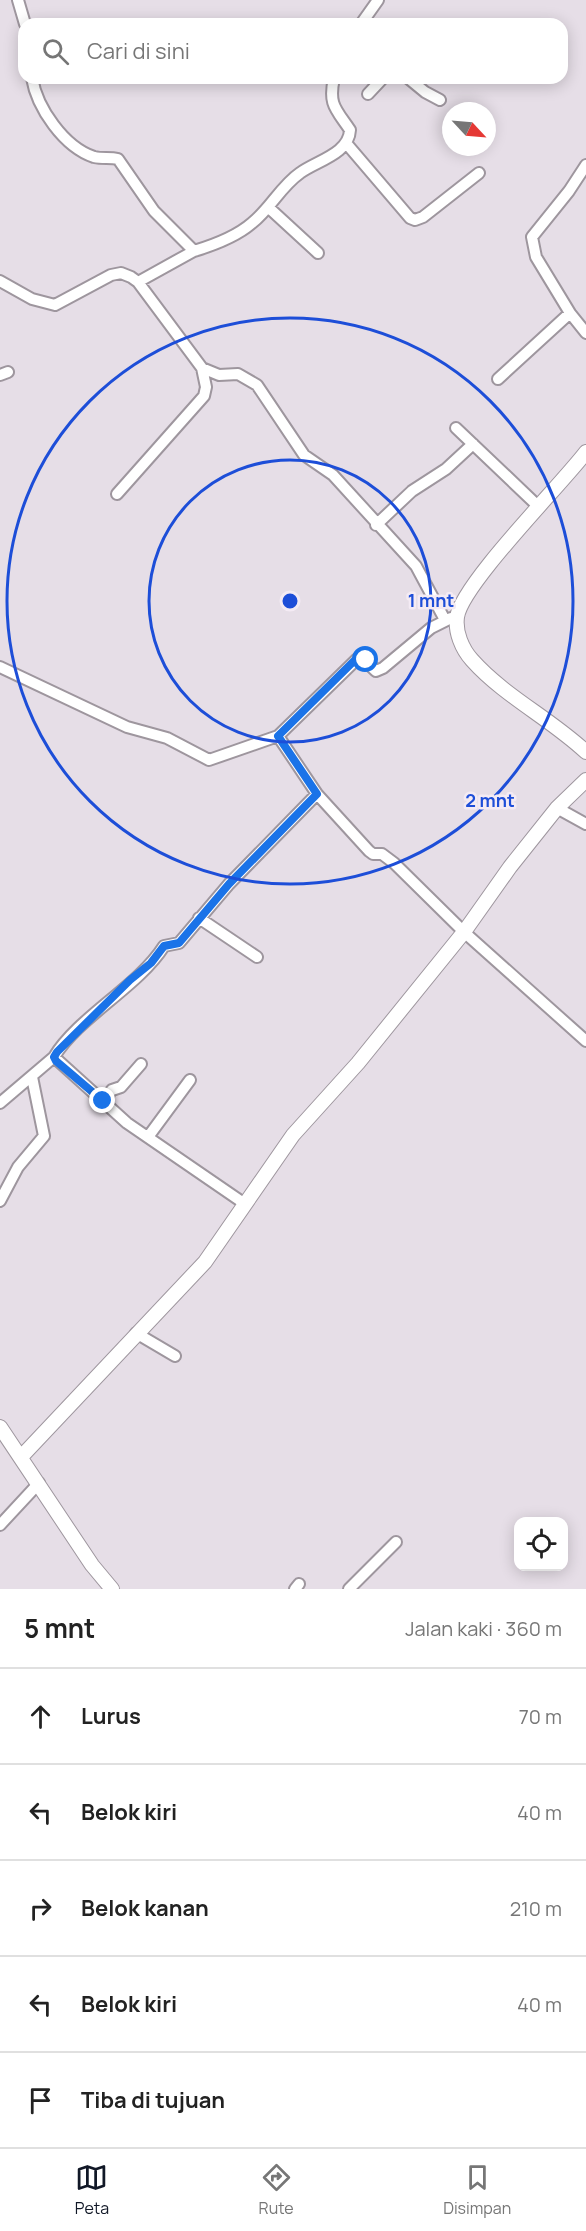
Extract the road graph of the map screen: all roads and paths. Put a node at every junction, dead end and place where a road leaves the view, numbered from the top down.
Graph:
1 (18, 0) edge
2 (378, 0) edge
3 (22, 18) edge
4 (365, 18) edge
5 (34, 84) edge
6 (333, 84) edge
7 (377, 84) edge
8 (415, 84) edge
9 (368, 94) dead end
10 (440, 100) dead end
11 (346, 143) junction
12 (586, 165) edge
13 (479, 173) dead end
14 (268, 207) junction
15 (194, 251) junction
16 (318, 253) dead end
17 (0, 281) edge
18 (138, 282) junction
19 (570, 313) junction
20 (586, 333) edge
21 (202, 368) junction
22 (498, 379) dead end
23 (456, 428) dead end
24 (473, 444) junction
25 (586, 452) edge
26 (117, 494) dead end
27 (539, 507) junction
28 (376, 525) junction
29 (451, 619) junction
30 (0, 667) edge
31 (278, 736) junction
32 (586, 752) edge
33 (586, 780) edge
34 (317, 794) junction
35 (557, 808) junction
36 (586, 824) edge
37 (199, 918) junction
38 (464, 932) junction
39 (257, 957) dead end
40 (586, 1041) edge
41 (54, 1057) junction
42 (141, 1064) dead end
43 (32, 1077) junction
44 (190, 1080) dead end
45 (103, 1101) junction
46 (0, 1103) edge
47 (148, 1137) junction
48 (0, 1201) edge
49 (245, 1204) junction
50 (136, 1333) junction
51 (176, 1356) dead end
52 (0, 1426) edge
53 (22, 1456) junction
54 (39, 1483) junction
55 (0, 1525) edge
56 (396, 1542) dead end
57 (112, 1589) edge
58 (349, 1589) edge

1 - 3 street
2 - 4 street
5 - 15 street
6 - 11 street
7 - 9 street
8 - 10 street
11 - 13 street
11 - 14 street
12 - 19 street
14 - 15 street
14 - 16 street
15 - 18 street
17 - 18 street
18 - 21 street
19 - 20 street
19 - 22 street
21 - 26 street
21 - 28 street
23 - 24 street
24 - 27 street
24 - 28 street
25 - 27 street
27 - 29 street
28 - 29 street
29 - 31 street
29 - 32 street
30 - 31 street
31 - 34 street
33 - 35 street
34 - 37 street
34 - 38 street
35 - 36 street
35 - 38 street
37 - 39 street
37 - 41 street
38 - 40 street
38 - 49 street
41 - 43 street
41 - 45 street
42 - 45 street
43 - 46 street
43 - 48 street
44 - 47 street
45 - 47 street
47 - 49 street
49 - 50 street
50 - 51 street
50 - 53 street
52 - 53 street
53 - 54 street
54 - 55 street
54 - 57 street
56 - 58 street

